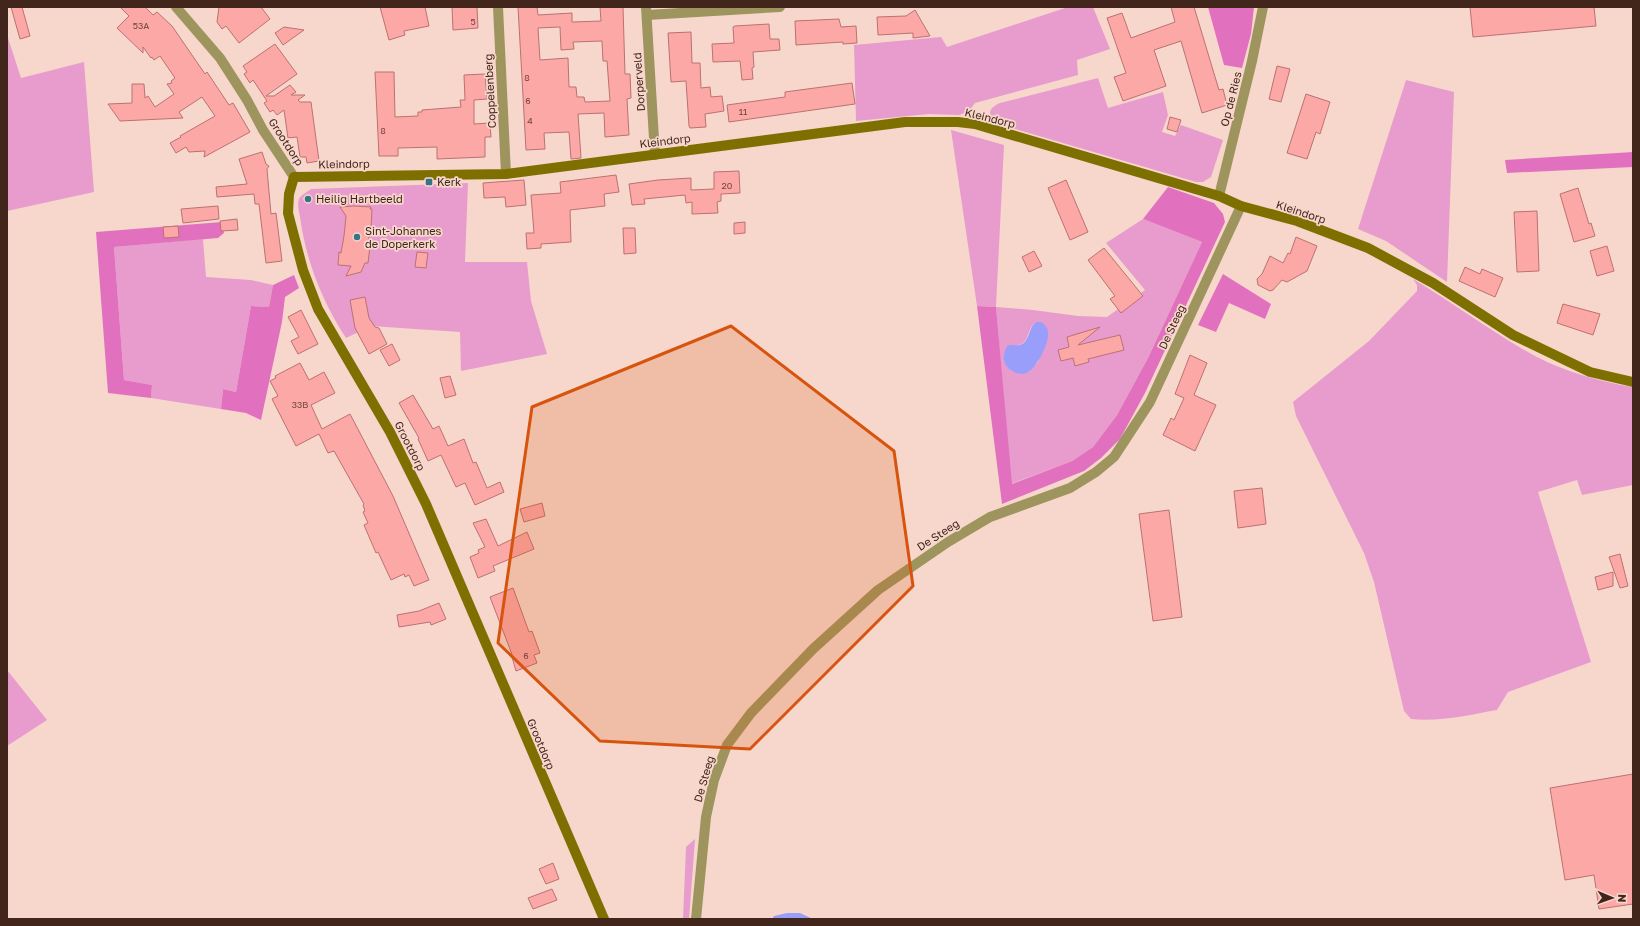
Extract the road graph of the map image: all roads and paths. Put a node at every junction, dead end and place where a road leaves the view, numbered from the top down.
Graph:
1 (176, 7) edge
2 (498, 7) edge
3 (775, 7) edge
4 (780, 7) edge
5 (1263, 7) edge
6 (646, 11) edge
7 (655, 155) junction
8 (506, 174) junction
9 (294, 177) junction
10 (1219, 196) junction
11 (1241, 206) junction
12 (1633, 382) edge
13 (604, 919) edge
14 (696, 919) edge

1 - 9 street, Grootdorp
2 - 8 street, Coppelenberg
3 - 4 street
3 - 6 street
5 - 10 street, Op de Ries
6 - 7 street, Dorperveld
7 - 8 street, Kleindorp
7 - 10 street, Kleindorp
8 - 9 street, Kleindorp
9 - 13 street, Grootdorp
10 - 11 street, Kleindorp
11 - 12 street, Kleindorp
11 - 14 street, De Steeg

